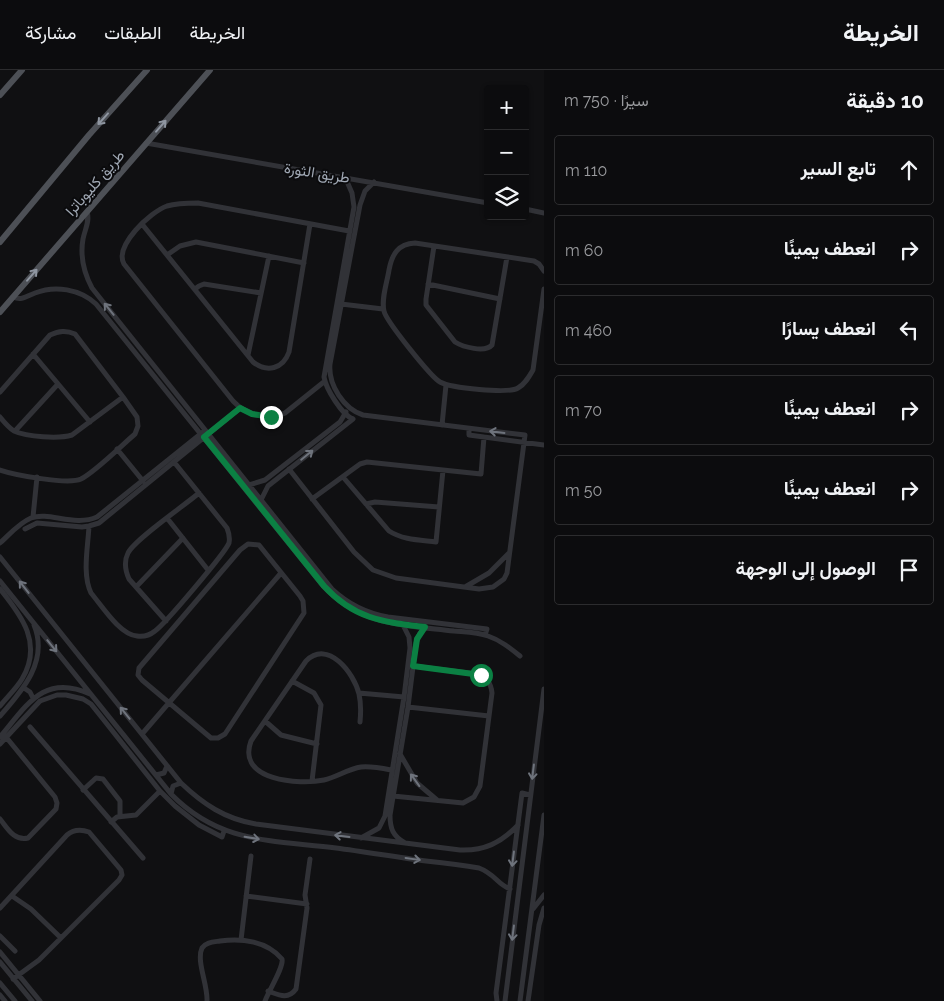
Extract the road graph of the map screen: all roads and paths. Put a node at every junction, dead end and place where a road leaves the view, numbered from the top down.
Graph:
1 (22, 70) edge
2 (147, 70) edge
3 (210, 70) edge
4 (0, 95) edge
5 (146, 144) junction
6 (345, 178) junction
7 (374, 182) junction
8 (484, 201) edge
9 (356, 207) junction
10 (529, 210) edge
11 (87, 212) junction
12 (544, 213) edge
13 (142, 224) junction
14 (310, 224) junction
15 (349, 231) junction
16 (0, 242) edge
17 (434, 246) junction
18 (167, 255) junction
19 (269, 256) junction
20 (507, 257) junction
21 (347, 260) junction
22 (304, 263) junction
23 (544, 271) edge
24 (343, 282) junction
25 (428, 284) junction
26 (544, 289) edge
27 (195, 290) junction
28 (261, 292) junction
29 (96, 294) junction
30 (13, 297) junction
31 (500, 299) junction
32 (92, 300) junction
33 (341, 304) junction
34 (383, 309) junction
35 (0, 312) edge
36 (332, 340) junction
37 (33, 354) junction
38 (248, 355) junction
39 (325, 381) junction
40 (58, 384) junction
41 (446, 385) junction
42 (0, 392) edge
43 (124, 397) junction
44 (349, 407) junction
45 (240, 408) junction
46 (358, 413) junction
47 (345, 414) junction
48 (0, 417) edge
49 (353, 419) junction
50 (90, 422) junction
51 (442, 425) junction
52 (469, 428) junction
53 (15, 431) junction
54 (205, 434) junction
55 (484, 437) junction
56 (524, 442) junction
57 (544, 444) edge
58 (117, 449) junction
59 (174, 462) junction
60 (289, 469) junction
61 (0, 470) edge
62 (442, 470) junction
63 (37, 477) junction
64 (343, 477) junction
65 (143, 481) junction
66 (249, 485) junction
67 (199, 494) junction
68 (312, 499) junction
69 (261, 500) junction
70 (366, 504) junction
71 (439, 507) junction
72 (33, 517) junction
73 (167, 518) junction
74 (98, 520) junction
75 (89, 526) junction
76 (25, 529) dead end
77 (183, 538) junction
78 (0, 543) edge
79 (510, 552) junction
80 (0, 557) edge
81 (208, 570) junction
82 (281, 573) junction
83 (0, 581) edge
84 (465, 587) junction
85 (136, 588) junction
86 (0, 589) edge
87 (32, 620) junction
88 (166, 621) junction
89 (403, 624) junction
90 (425, 627) junction
91 (486, 632) junction
92 (520, 656) dead end
93 (413, 666) junction
94 (292, 681) junction
95 (24, 688) junction
96 (544, 689) edge
97 (359, 693) junction
98 (91, 694) junction
99 (404, 697) junction
100 (33, 698) junction
101 (169, 703) junction
102 (0, 706) edge
103 (408, 707) junction
104 (0, 716) edge
105 (489, 716) junction
106 (265, 721) junction
107 (360, 722) dead end
108 (30, 727) dead end
109 (142, 734) junction
110 (6, 736) junction
111 (123, 739) junction
112 (0, 740) edge
113 (317, 744) junction
114 (400, 754) junction
115 (167, 765) junction
116 (392, 770) junction
117 (156, 775) junction
118 (312, 781) junction
119 (181, 783) junction
120 (83, 790) junction
121 (160, 791) junction
122 (171, 794) junction
123 (530, 795) junction
124 (393, 796) junction
125 (437, 800) junction
126 (544, 815) edge
127 (120, 816) junction
128 (0, 819) edge
129 (111, 822) junction
130 (518, 825) junction
131 (224, 831) junction
132 (543, 834) edge
133 (361, 838) junction
134 (408, 844) junction
135 (252, 856) dead end
136 (143, 858) dead end
137 (310, 859) dead end
138 (510, 889) junction
139 (544, 895) edge
140 (12, 896) junction
141 (246, 896) junction
142 (307, 904) junction
143 (0, 908) edge
144 (544, 908) edge
145 (531, 911) junction
146 (0, 936) edge
147 (61, 938) junction
148 (241, 940) junction
149 (14, 951) dead end
150 (0, 952) edge
151 (0, 962) edge
152 (18, 974) junction
153 (13, 979) junction
154 (0, 983) edge
155 (268, 991) junction
156 (0, 995) edge
157 (5, 1001) edge
158 (15, 1001) edge
159 (32, 1001) edge
160 (40, 1001) edge
161 (207, 1001) edge
162 (265, 1001) edge
163 (497, 1001) edge
164 (505, 1001) edge
165 (520, 1001) edge
166 (528, 1001) edge

1 - 4 main road
2 -> 16 main road
5 -> 3 main road, طريق كليوباترا
5 - 6 street, طريق الثورة
5 - 11 main road, طريق كليوباترا
6 - 7 street, طريق الثورة
6 - 9 street
7 - 8 street, طريق الثورة
7 - 9 street
9 - 15 street
9 - 21 street
10 - 12 street
11 - 29 street
30 -> 11 main road, طريق كليوباترا
13 - 14 street
13 - 18 street
13 - 45 street
14 - 15 street
14 - 22 street
15 - 21 street
17 - 20 street
17 - 25 street
17 - 34 street
18 - 19 street
18 - 27 street
19 - 22 street
19 - 28 street
20 - 23 street
20 - 31 street
21 - 24 street
22 - 38 street
24 - 33 street
24 - 36 street
25 - 31 street
25 - 31 street
26 - 41 street
27 - 28 street
27 - 38 street
28 - 38 street
29 - 32 street
54 -> 29 street
30 - 32 street
30 - 35 main road, طريق كليوباترا
32 - 54 street
33 - 34 street
33 - 36 street
34 - 41 street
36 - 39 street
36 - 44 street
37 - 40 street
37 - 42 street
37 - 43 street
39 - 45 street
39 - 47 street
40 - 50 street
40 - 53 street
41 - 51 street
43 - 50 street
43 - 58 street
44 - 46 street
44 - 47 street
45 - 54 street
46 - 49 street
46 - 51 street
47 - 49 street
47 - 66 street
48 - 53 street
60 -> 49 street
50 - 53 street
51 - 52 street
52 - 55 street
56 -> 52 street
54 - 59 street
54 - 65 street
54 - 66 street
54 - 89 street
55 - 56 street
55 - 62 street
56 - 57 street
56 - 79 street
58 - 63 street
58 - 65 street
59 - 67 street
59 - 74 street
60 - 68 street
60 - 69 street
61 - 63 street
62 - 64 street
62 - 71 street
63 - 72 street
64 - 68 street
64 - 70 street
65 - 74 street
66 - 69 street
67 - 73 street
67 - 81 street
68 - 84 street
69 - 91 street
70 - 71 street
70 - 71 street
72 - 74 street
72 - 78 street
73 - 77 street
73 - 85 street
74 - 75 street
75 - 76 street
75 - 88 street
77 - 81 street
77 - 85 street
79 - 84 street
79 - 84 street
109 -> 80 street
81 - 88 street
82 - 101 street
82 - 101 street
82 - 101 street
83 - 87 street
85 - 88 street
86 - 102 street
87 - 95 street
87 -> 98 street
89 - 90 street
89 - 99 street
90 - 91 street
90 - 93 street
91 - 92 street
93 - 103 street
93 - 105 street
94 - 97 street
94 - 106 street
94 - 113 street
95 - 100 street
95 - 104 street
96 -> 123 street
97 - 99 street
97 - 107 street
98 - 100 street
98 - 111 street
99 - 116 street
100 - 112 street
101 - 109 street
103 - 105 street
103 - 114 street
105 - 125 street
106 - 113 street
106 - 118 street
108 - 120 street
109 - 115 street
110 - 111 street
110 - 112 street
110 - 128 street
111 - 117 street
111 - 121 street
113 - 118 street
114 - 124 street
125 -> 114 street
115 - 117 street
115 - 119 street
116 - 118 street
116 - 133 street
117 - 122 street
119 - 122 street
133 -> 119 street
120 - 127 street
120 - 129 street
121 - 127 street
121 - 131 street
122 - 131 street
123 - 130 street
123 -> 164 street
124 - 125 street
124 - 134 street
126 - 132 street
127 - 129 street
129 - 136 street
130 - 134 street
130 -> 138 street
131 -> 138 street
132 - 145 street
133 - 134 street
135 - 141 street
137 - 142 street
138 - 163 street
139 - 145 street
140 - 143 street
140 - 147 street
140 - 147 street
141 - 142 street
141 - 148 street
142 - 155 street
144 - 166 street
145 - 165 street
146 - 149 street
147 - 152 street
148 - 155 street
148 - 161 street
150 - 152 street
151 - 153 street
152 - 153 street
152 - 160 street
153 - 159 street
154 - 158 street
155 - 162 street
156 - 157 street

